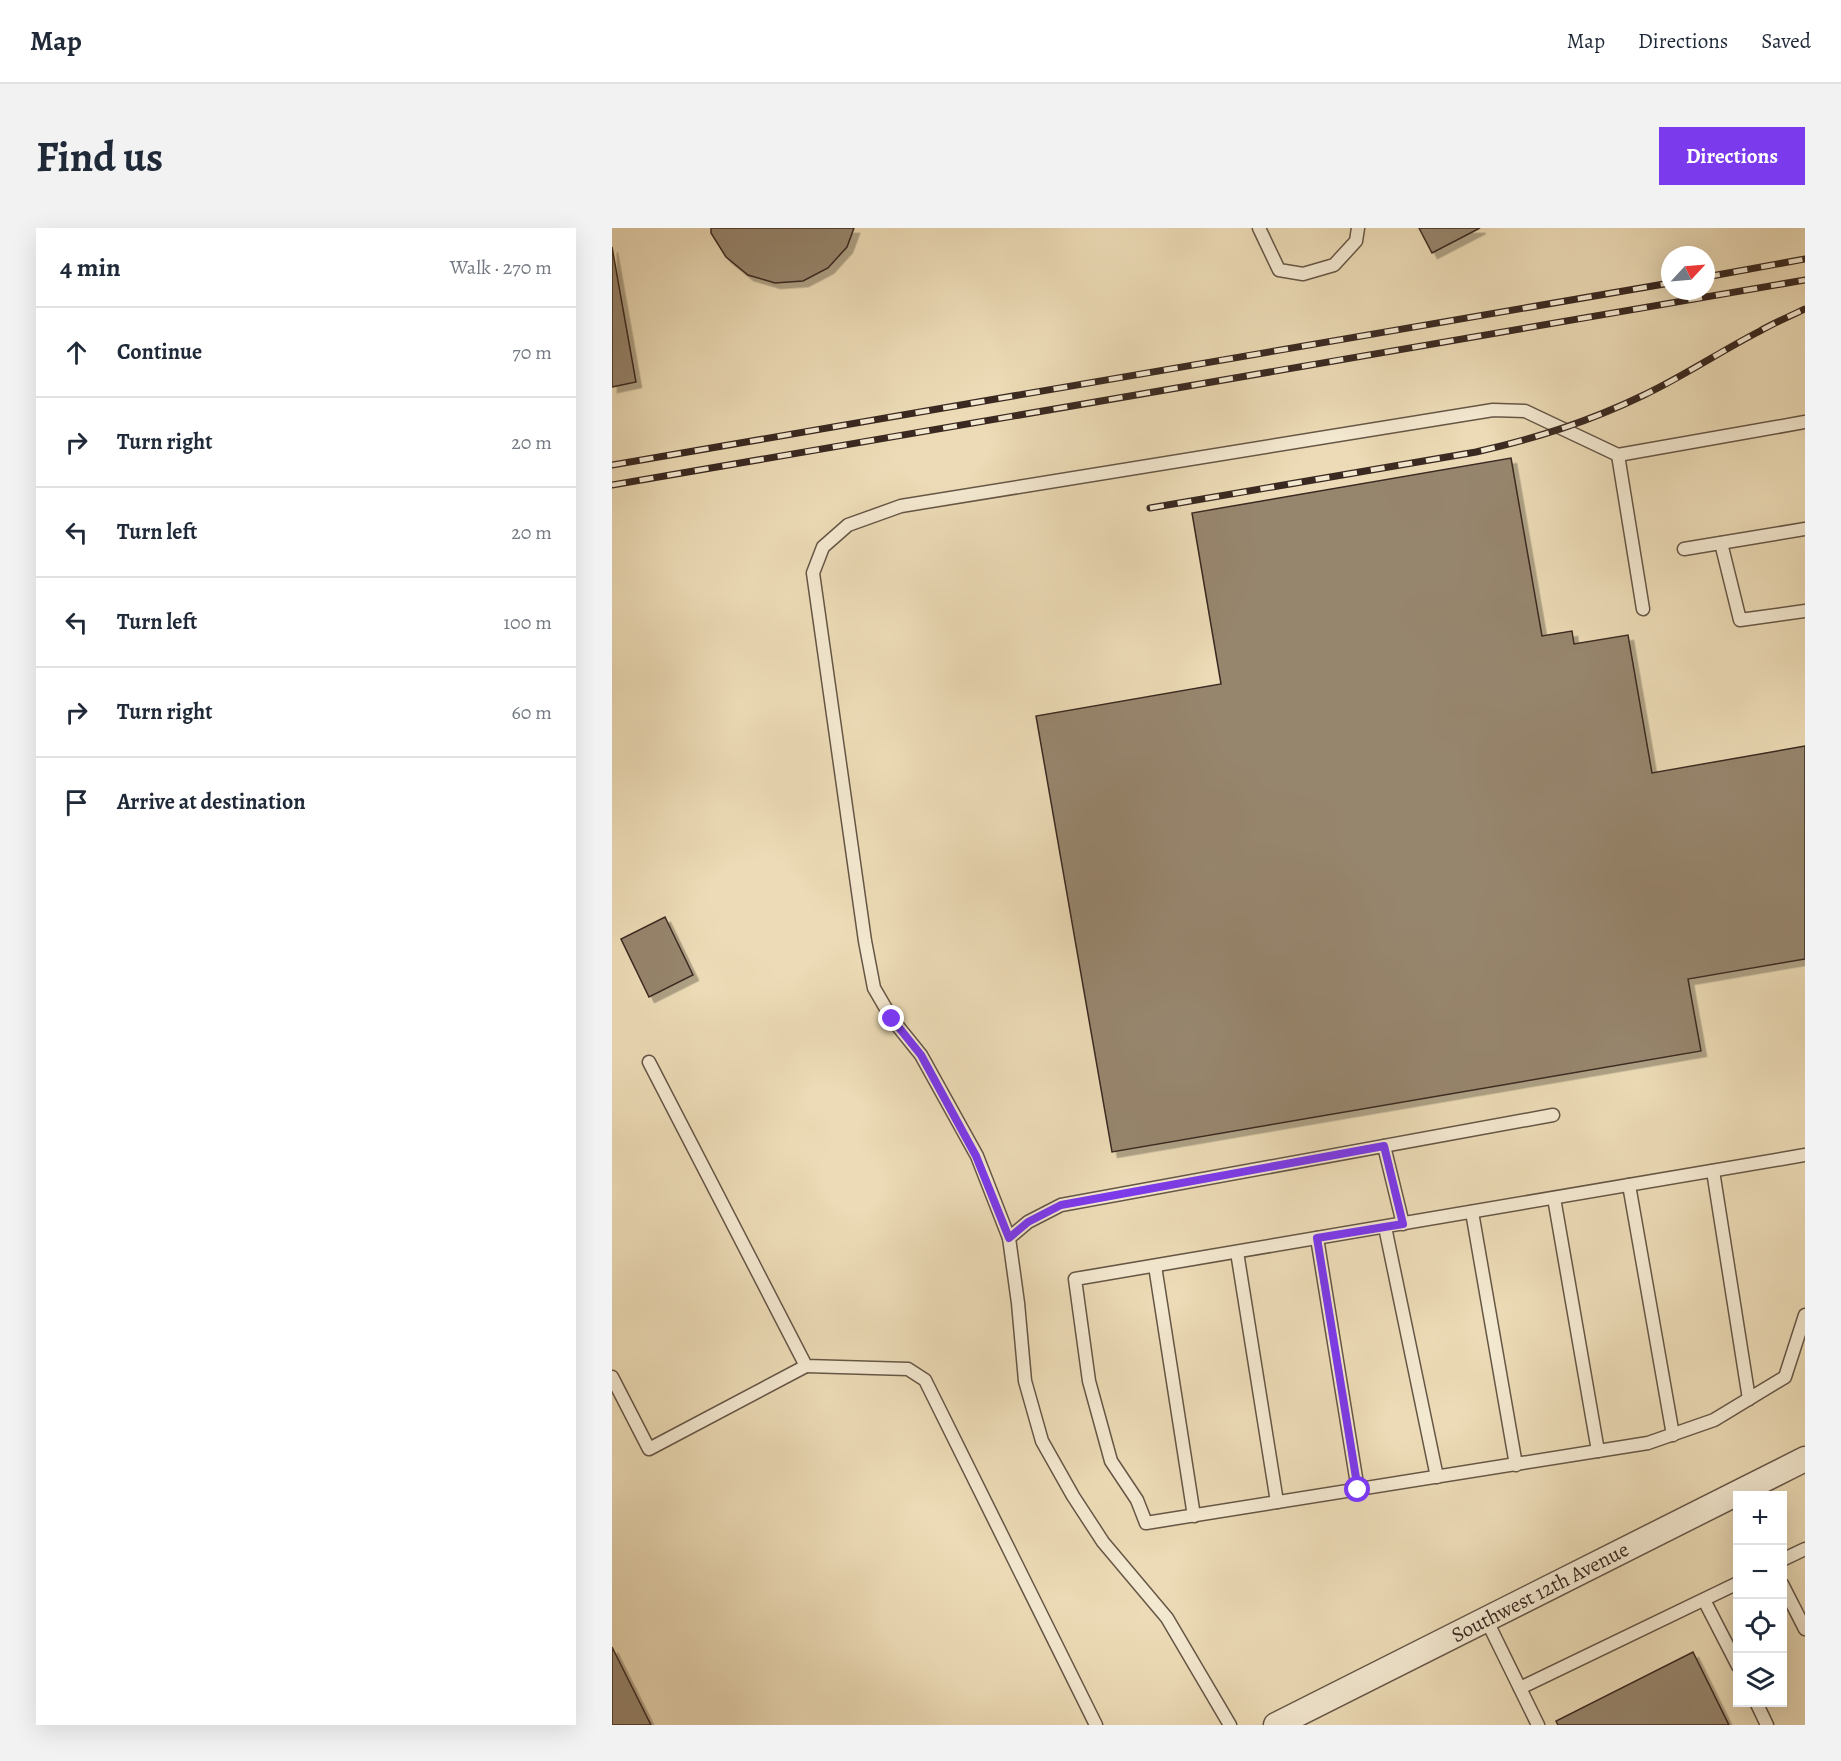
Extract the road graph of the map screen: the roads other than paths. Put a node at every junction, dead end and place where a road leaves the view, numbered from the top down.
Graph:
1 (1259, 228) edge
2 (1358, 228) edge
3 (1805, 422) edge
4 (1618, 455) junction
5 (1805, 529) edge
6 (1721, 543) junction
7 (1684, 549) dead end
8 (1643, 609) dead end
9 (1805, 611) edge
10 (649, 1062) dead end
11 (1553, 1115) dead end
12 (1384, 1146) junction
13 (1805, 1155) edge
14 (1713, 1171) junction
15 (1629, 1185) junction
16 (1554, 1198) junction
17 (1472, 1212) junction
18 (1403, 1224) junction
19 (1385, 1227) junction
20 (1009, 1238) junction
21 (1317, 1238) junction
22 (1237, 1252) junction
23 (1155, 1266) junction
24 (1805, 1315) edge
25 (806, 1366) junction
26 (612, 1377) edge
27 (1749, 1399) junction
28 (1673, 1435) junction
29 (1598, 1451) junction
30 (1805, 1459) edge
31 (1516, 1465) junction
32 (1437, 1477) junction
33 (1358, 1490) junction
34 (1277, 1502) junction
35 (1194, 1516) junction
36 (1805, 1549) edge
37 (1787, 1558) edge
38 (1733, 1585) edge
39 (1787, 1594) edge
40 (1704, 1600) junction
41 (1486, 1619) junction
42 (1805, 1629) edge
43 (1733, 1658) edge
44 (1520, 1688) junction
45 (1758, 1707) edge
46 (1096, 1725) edge
47 (1230, 1725) edge
48 (1276, 1725) edge
49 (1538, 1725) edge
50 (1767, 1725) edge

1 - 2 lane
3 - 4 lane
4 - 8 lane
4 - 20 lane
5 - 6 lane
6 - 7 lane
6 - 9 lane
10 - 25 lane
11 - 12 lane
12 - 18 lane
12 - 20 lane
13 - 14 lane
14 - 15 lane
14 - 27 lane
15 - 16 lane
15 - 28 lane
16 - 17 lane
16 - 29 lane
17 - 18 lane
17 - 31 lane
18 - 19 lane
19 - 21 lane
19 - 32 lane
20 - 47 lane
21 - 22 lane
21 - 33 lane
22 - 23 lane
22 - 34 lane
23 - 35 lane
23 - 35 lane
24 - 27 lane
25 - 26 lane
25 - 46 lane
27 - 28 lane
28 - 29 lane
29 - 31 lane
30 - 41 street, Southwest 12th Avenue
31 - 32 lane
32 - 33 lane
33 - 34 lane
34 - 35 lane
36 - 37 lane
38 - 40 lane
39 - 42 lane
40 - 43 lane
40 - 44 lane
41 - 44 lane
41 - 48 street, Southwest 12th Avenue
44 - 49 lane
45 - 50 lane

